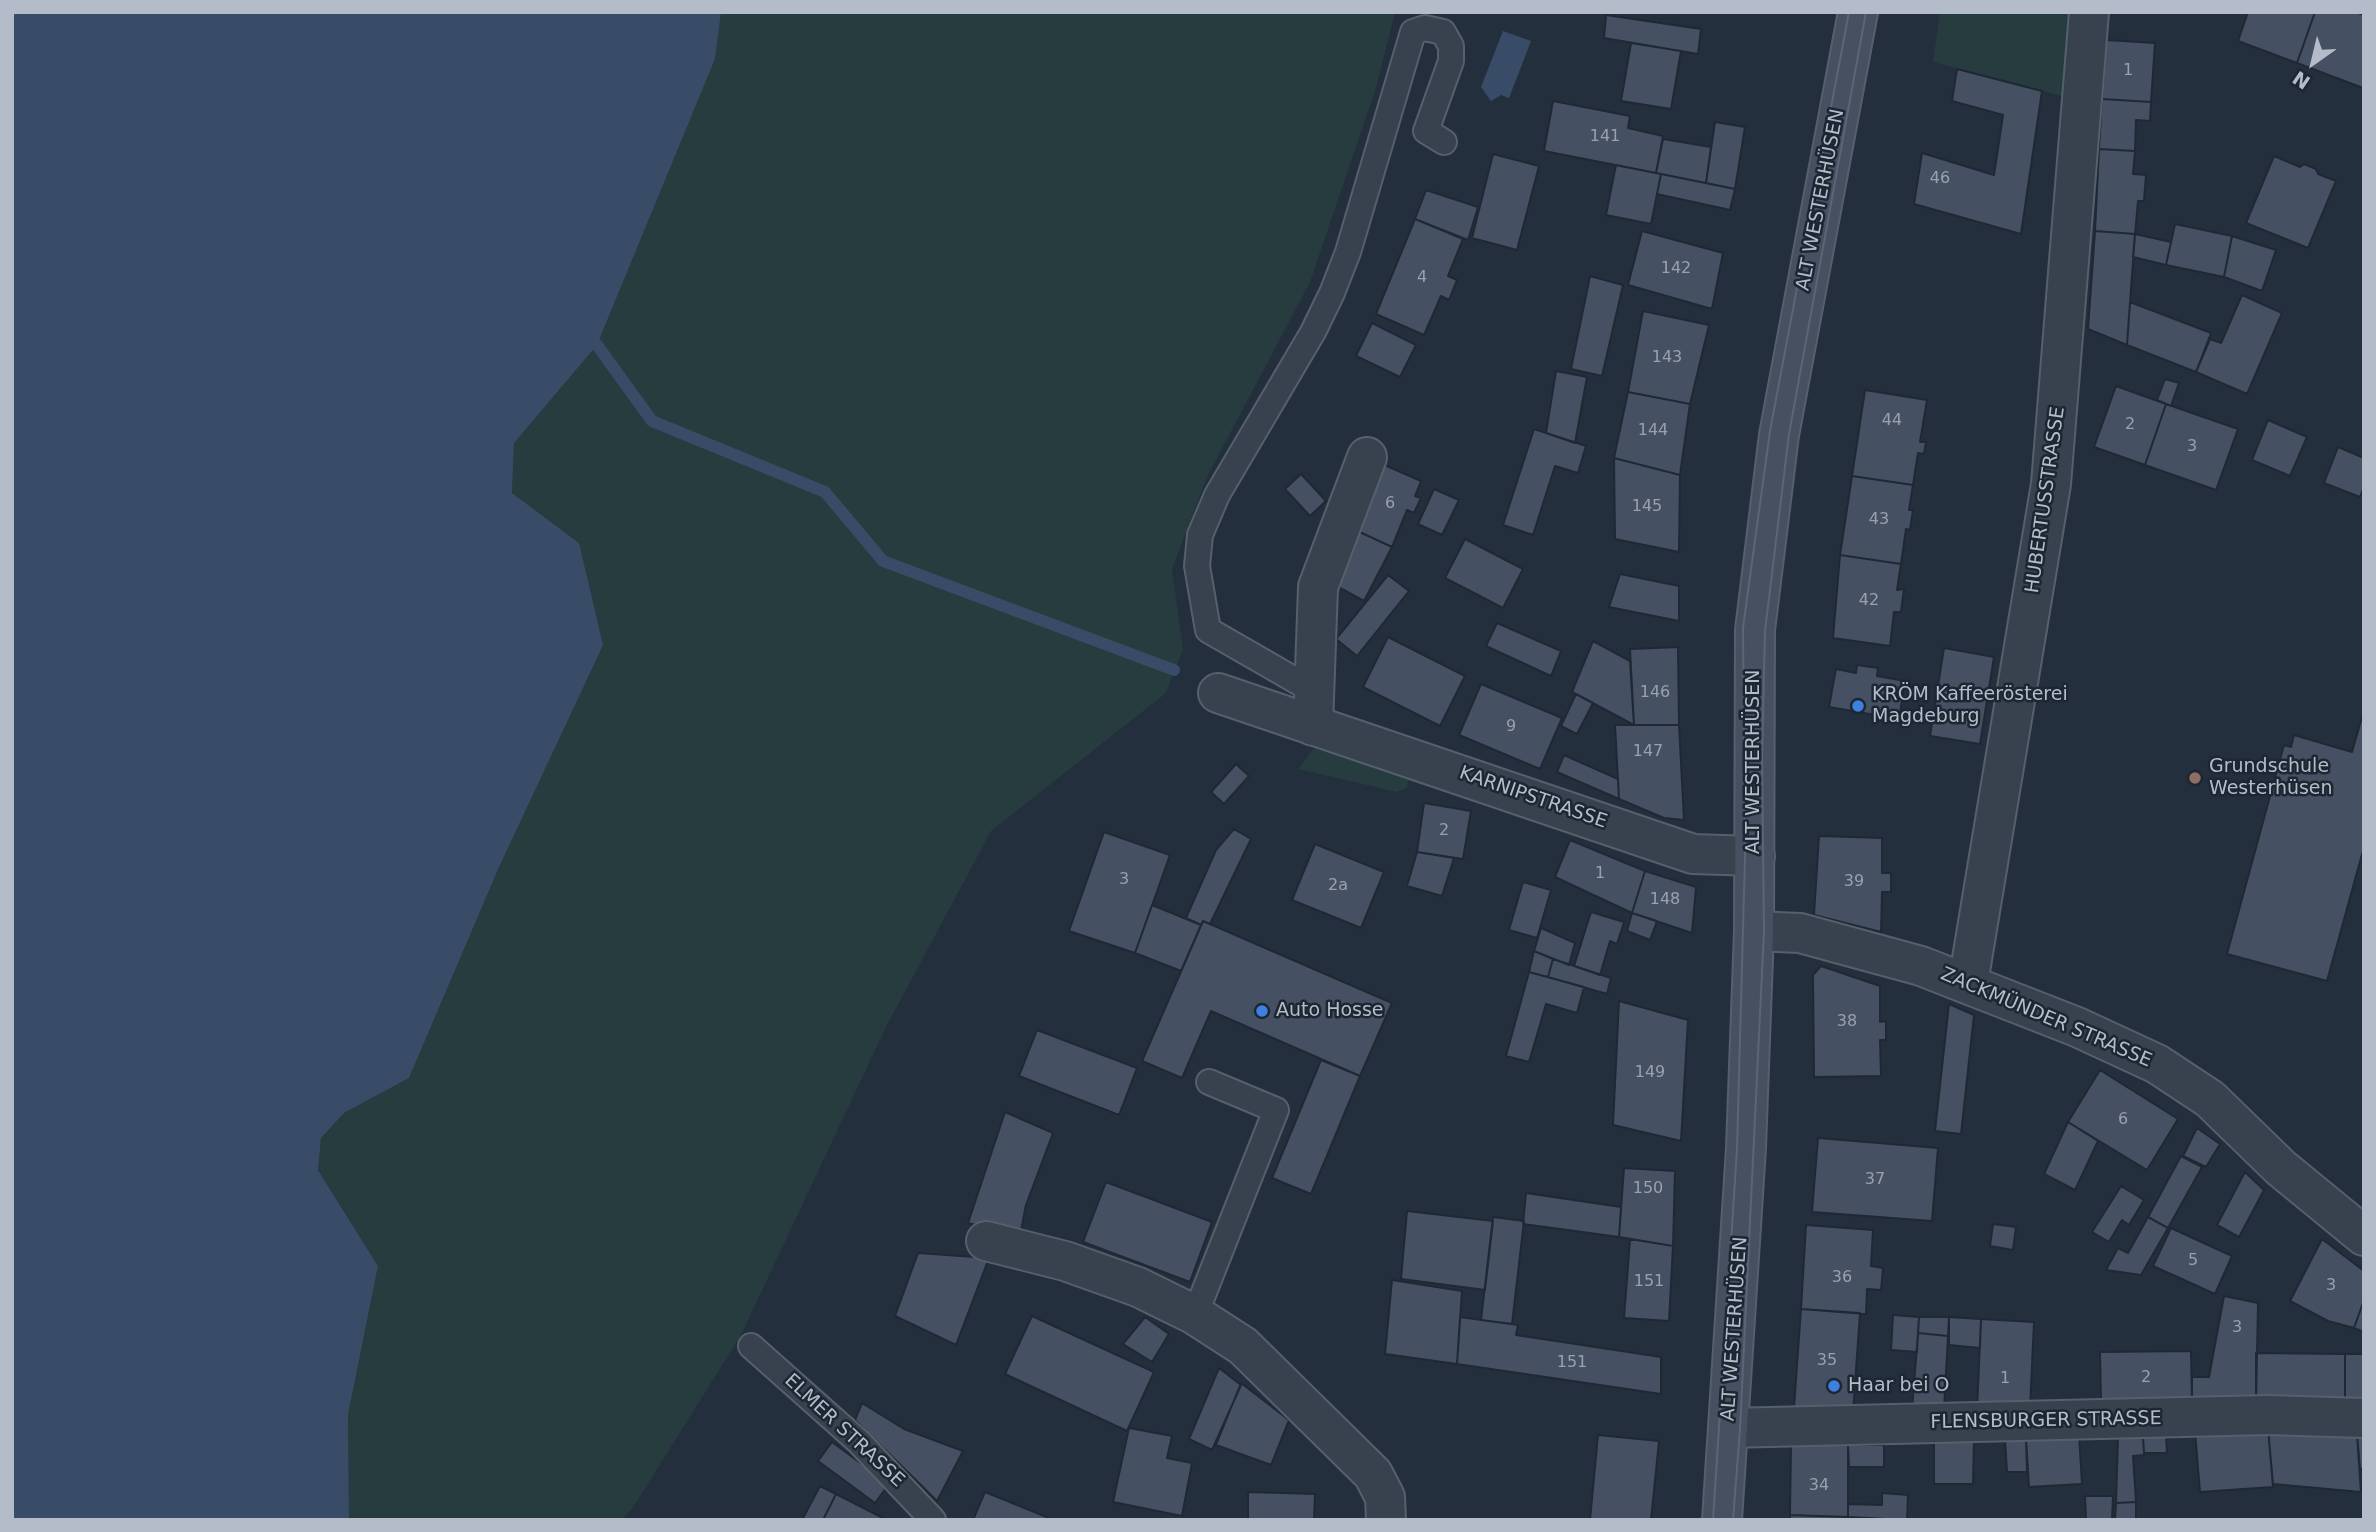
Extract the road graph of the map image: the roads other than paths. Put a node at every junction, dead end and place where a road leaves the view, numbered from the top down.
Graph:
1 (1858, 12) edge
2 (2089, 12) edge
3 (1444, 142) dead end
4 (1367, 457) dead end
5 (1218, 693) dead end
6 (1314, 708) junction
7 (1755, 856) junction
8 (1754, 931) junction
9 (1968, 983) junction
10 (1209, 1082) dead end
11 (2364, 1236) edge
12 (986, 1241) dead end
13 (1195, 1315) junction
14 (751, 1346) dead end
15 (2364, 1418) edge
16 (1728, 1428) junction
17 (933, 1520) edge
18 (1386, 1520) edge
19 (1722, 1520) edge

1 - 7 main road, ALT WESTERHÜSEN
2 - 9 street, HUBERTUSSTRASSE
3 - 6 lane
4 - 6 street
5 - 6 street, KARNIPSTRASSE
6 - 7 street, KARNIPSTRASSE
7 - 8 main road, ALT WESTERHÜSEN
8 - 9 street, ZACKMÜNDER STRASSE
8 - 16 main road, ALT WESTERHÜSEN
9 - 11 street, ZACKMÜNDER STRASSE
10 - 13 lane
12 - 13 street
13 - 18 street
14 - 17 lane, ELMER STRASSE
15 - 16 street, FLENSBURGER STRASSE
16 - 19 main road, ALT WESTERHÜSEN

